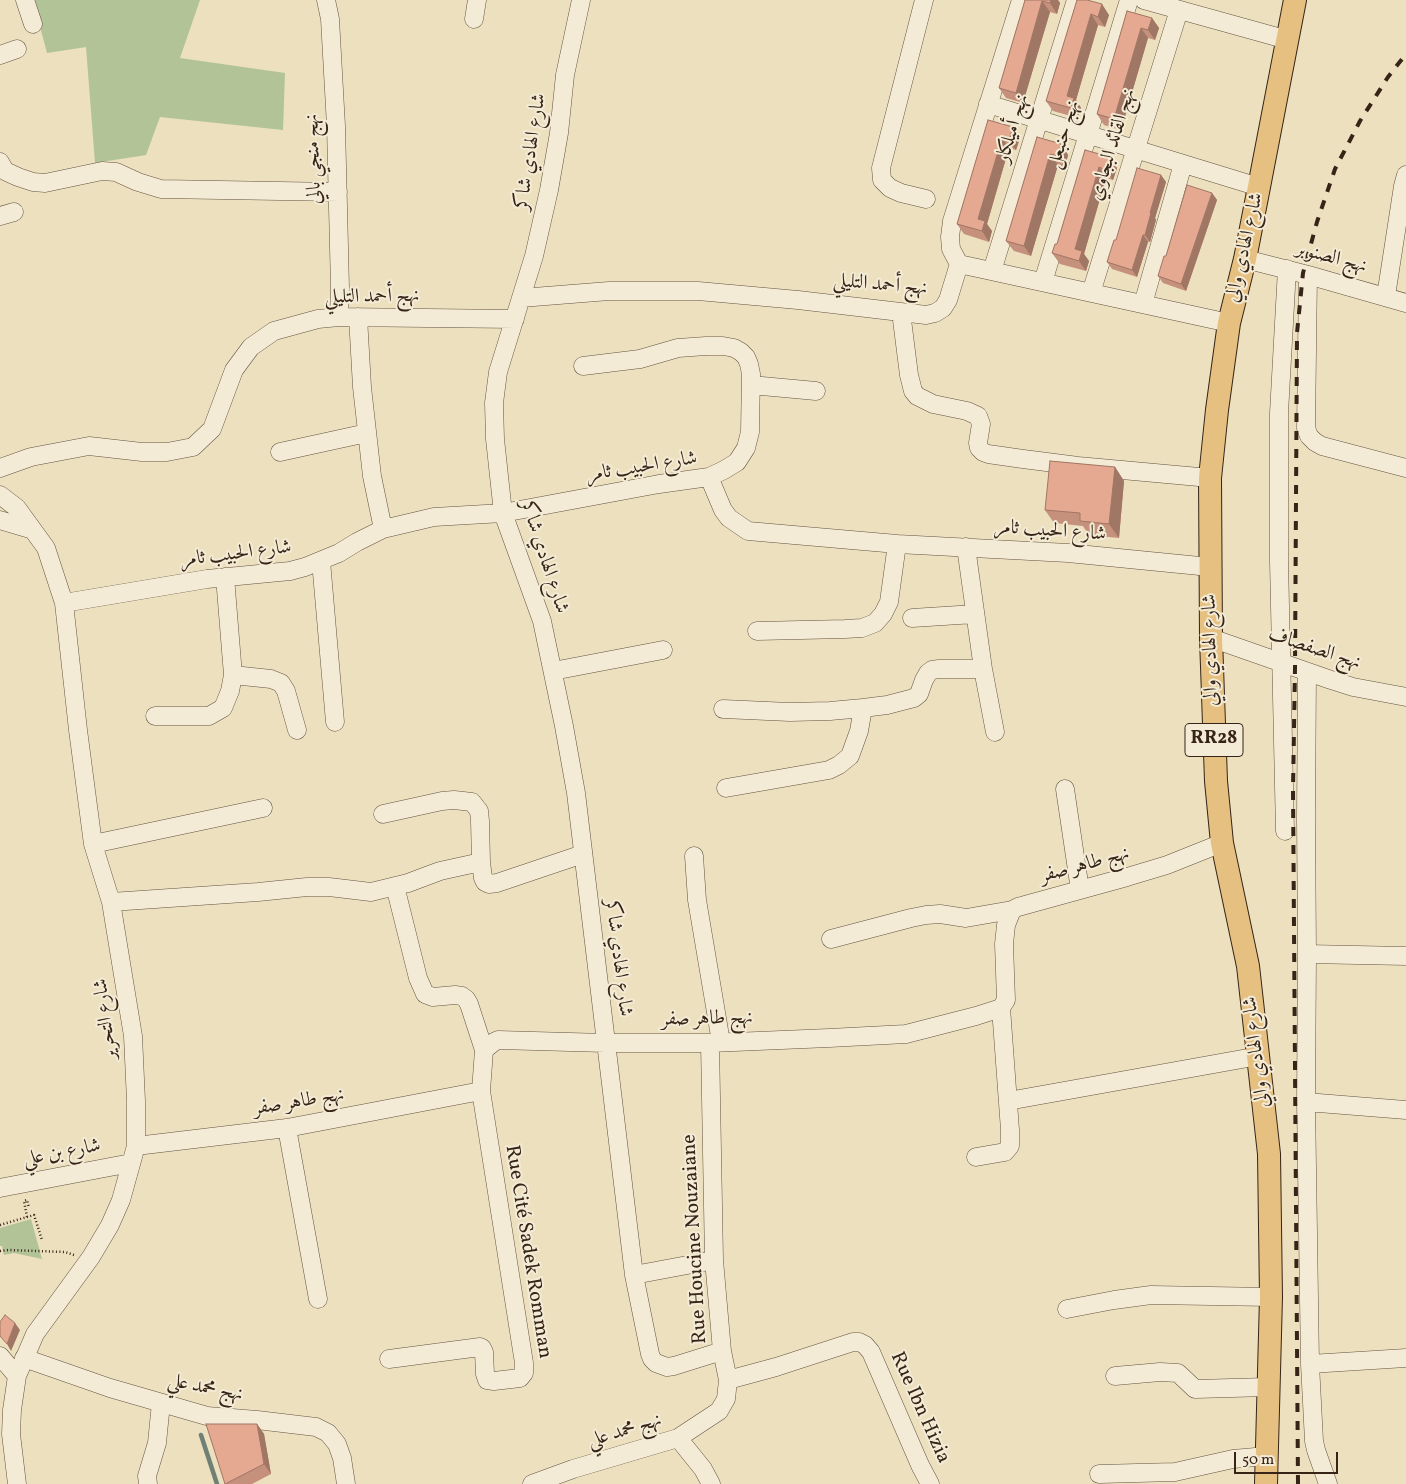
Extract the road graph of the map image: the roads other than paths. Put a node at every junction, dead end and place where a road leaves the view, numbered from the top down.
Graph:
1 (26, 0) edge
2 (326, 0) edge
3 (477, 0) edge
4 (582, 0) edge
5 (924, 0) edge
6 (1020, 0) edge
7 (1076, 0) edge
8 (1129, 0) edge
9 (1144, 0) edge
10 (1295, 0) edge
11 (1179, 10) junction
12 (474, 19) dead end
13 (33, 24) dead end
14 (1288, 40) junction
15 (17, 50) dead end
16 (0, 55) edge
17 (988, 104) junction
18 (1039, 119) junction
19 (1088, 134) junction
20 (1135, 149) junction
21 (0, 162) edge
22 (1183, 164) junction
23 (1406, 175) edge
24 (1259, 187) junction
25 (338, 192) junction
26 (926, 199) dead end
27 (1245, 259) junction
28 (959, 264) junction
29 (1287, 269) junction
30 (992, 271) junction
31 (1308, 275) junction
32 (1043, 282) junction
33 (1091, 293) junction
34 (1386, 296) junction
35 (521, 298) junction
36 (1406, 303) edge
37 (1144, 304) junction
38 (901, 312) junction
39 (339, 317) junction
40 (358, 317) junction
41 (515, 319) junction
42 (1229, 322) junction
43 (583, 366) dead end
44 (751, 385) junction
45 (816, 391) dead end
46 (367, 433) junction
47 (280, 452) dead end
48 (0, 468) edge
49 (1406, 468) edge
50 (708, 477) junction
51 (1210, 478) junction
52 (0, 495) edge
53 (503, 513) junction
54 (0, 520) edge
55 (383, 529) junction
56 (32, 530) junction
57 (898, 544) junction
58 (966, 547) junction
59 (321, 561) junction
60 (1210, 567) junction
61 (225, 577) junction
62 (64, 603) junction
63 (976, 614) junction
64 (912, 618) dead end
65 (757, 631) dead end
66 (1211, 638) junction
67 (663, 650) dead end
68 (1282, 663) junction
69 (983, 669) junction
70 (553, 671) junction
71 (1307, 672) junction
72 (233, 675) junction
73 (1406, 697) edge
74 (723, 708) dead end
75 (864, 708) junction
76 (155, 716) dead end
77 (335, 722) dead end
78 (297, 730) dead end
79 (995, 732) dead end
80 (726, 788) dead end
81 (1065, 789) dead end
82 (263, 808) dead end
83 (383, 814) dead end
84 (1285, 830) dead end
85 (1222, 843) junction
86 (94, 844) junction
87 (583, 854) junction
88 (694, 856) dead end
89 (481, 862) junction
90 (395, 886) junction
91 (1080, 890) junction
92 (112, 902) junction
93 (1012, 910) junction
94 (831, 940) dead end
95 (1307, 954) junction
96 (1406, 956) edge
97 (1001, 1008) junction
98 (716, 1042) junction
99 (606, 1044) junction
100 (484, 1050) junction
101 (1259, 1056) junction
102 (481, 1091) junction
103 (1008, 1101) junction
104 (1306, 1102) junction
105 (1406, 1110) edge
106 (286, 1128) junction
107 (133, 1155) junction
108 (976, 1157) dead end
109 (0, 1188) edge
110 (714, 1260) junction
111 (634, 1275) junction
112 (1271, 1297) junction
113 (318, 1299) dead end
114 (1067, 1310) dead end
115 (722, 1351) junction
116 (0, 1356) edge
117 (24, 1358) junction
118 (1406, 1358) edge
119 (389, 1359) dead end
120 (1310, 1364) junction
121 (17, 1376) junction
122 (1115, 1376) dead end
123 (728, 1380) junction
124 (1268, 1387) junction
125 (161, 1403) junction
126 (678, 1438) junction
127 (1267, 1456) junction
128 (1099, 1474) dead end
129 (17, 1484) edge
130 (148, 1484) edge
131 (346, 1484) edge
132 (532, 1484) edge
133 (711, 1484) edge
134 (930, 1484) edge
135 (1266, 1484) edge
136 (1328, 1484) edge

1 - 13 street
2 - 25 street, نهج منجي بالي
3 - 12 street
4 - 35 street, شارع الهادي شاكر
5 - 26 street
6 - 17 street
7 - 18 street, نهج أميلكار
8 - 19 street, نهج حنبعل
9 - 11 street
10 - 14 main road, شارع الهادي والي / RR28
11 - 14 street
11 - 20 street, نهج القائد البجاوي
14 - 24 main road, شارع الهادي والي / RR28
15 - 16 street
17 - 18 street
17 - 28 street
18 - 19 street
18 - 30 street, نهج أميلكار
19 - 20 street
19 - 32 street, نهج حنبعل
20 - 22 street
20 - 33 street, نهج القائد البجاوي
21 - 25 street
22 - 24 street
22 - 37 street
23 - 34 street
24 - 27 main road, شارع الهادي والي / RR28
25 - 39 street, نهج منجي بالي
27 - 29 street, نهج الصنوبر
27 - 42 main road, شارع الهادي والي / RR28
28 - 30 street
28 - 38 street, نهج أحمد التليلي
29 - 31 street, نهج الصنوبر
29 - 68 street
30 - 32 street
31 - 34 street, نهج الصنوبر
31 - 49 street
32 - 33 street
33 - 37 street
34 - 36 street, نهج الصنوبر
35 - 38 street, نهج أحمد التليلي
35 - 41 street, شارع الهادي شاكر
37 - 42 street
38 - 51 street
39 - 40 street, نهج أحمد التليلي
39 - 48 street, نهج أحمد التليلي
40 - 41 street, نهج أحمد التليلي
40 - 46 street
41 - 53 street, شارع الهادي شاكر
42 - 51 main road, شارع الهادي والي / RR28
43 - 44 street
44 - 45 street
44 - 50 street
46 - 47 street
46 - 55 street
50 - 53 street, شارع الحبيب ثامر
50 - 57 street, شارع الحبيب ثامر
51 - 60 main road, شارع الهادي والي / RR28
52 - 56 street, شارع التحرير
53 - 55 street, شارع الحبيب ثامر
53 - 70 street, شارع الهادي شاكر
54 - 56 street
55 - 59 street, شارع الحبيب ثامر
56 - 62 street, شارع التحرير
57 - 58 street, شارع الحبيب ثامر
57 - 65 street
58 - 60 street, شارع الحبيب ثامر
58 - 63 street
59 - 61 street, شارع الحبيب ثامر
59 - 77 street
60 - 66 main road, شارع الهادي والي / RR28
61 - 62 street, شارع الحبيب ثامر
61 - 72 street
62 - 86 street, شارع التحرير
63 - 64 street
63 - 69 street
66 - 68 street, نهج الصفصاف
66 - 85 main road, شارع الهادي والي / RR28
67 - 70 street
68 - 71 street, نهج الصفصاف
68 - 84 street
69 - 75 street
69 - 79 street
70 - 87 street, شارع الهادي شاكر
71 - 73 street, نهج الصفصاف
71 - 95 street
72 - 76 street
72 - 78 street
74 - 75 street
75 - 80 street
81 - 91 street
82 - 86 street
83 - 89 street
85 - 91 street, نهج طاهر صفر
85 - 101 main road, شارع الهادي والي / RR28
86 - 92 street, شارع التحرير
87 - 89 street
87 - 99 street, شارع الهادي شاكر
88 - 98 street, Rue Houcine Nouzaiane
89 - 90 street
90 - 92 street
90 - 100 street
91 - 93 street, نهج طاهر صفر
92 - 107 street, شارع التحرير
93 - 94 street, نهج طاهر صفر
93 - 97 street
95 - 96 street
95 - 104 street
97 - 98 street, نهج طاهر صفر
97 - 103 street
98 - 99 street, نهج طاهر صفر
98 - 110 street, Rue Houcine Nouzaiane
99 - 100 street, نهج طاهر صفر
99 - 111 street, شارع الهادي شاكر
100 - 102 street
101 - 103 street
101 - 112 main road, شارع الهادي والي / RR28
102 - 106 street, نهج طاهر صفر
102 - 119 street, Rue Cité Sadek Romman
103 - 108 street
104 - 105 street
104 - 120 street
106 - 107 street, نهج طاهر صفر
106 - 113 street
107 - 109 street, شارع بن علي
107 - 117 street, شارع التحرير
110 - 111 street
110 - 115 street, Rue Houcine Nouzaiane
111 - 115 street, شارع الهادي شاكر
112 - 114 street
112 - 124 main road, شارع الهادي والي / RR28
115 - 123 street, Rue Houcine Nouzaiane
116 - 121 street
117 - 121 street, شارع التحرير
117 - 125 street, نهج محمد علي
118 - 120 street
120 - 136 street
121 - 129 street, شارع التحرير
122 - 124 street
123 - 126 street, Rue Houcine Nouzaiane
123 - 134 street, Rue Ibn Hizia
124 - 127 main road, شارع الهادي والي / RR28
125 - 130 street
125 - 131 street, نهج محمد علي
126 - 132 street, نهج محمد علي
126 - 133 street, نهج محمد علي
127 - 128 street
127 - 135 main road, شارع الهادي والي / RR28

